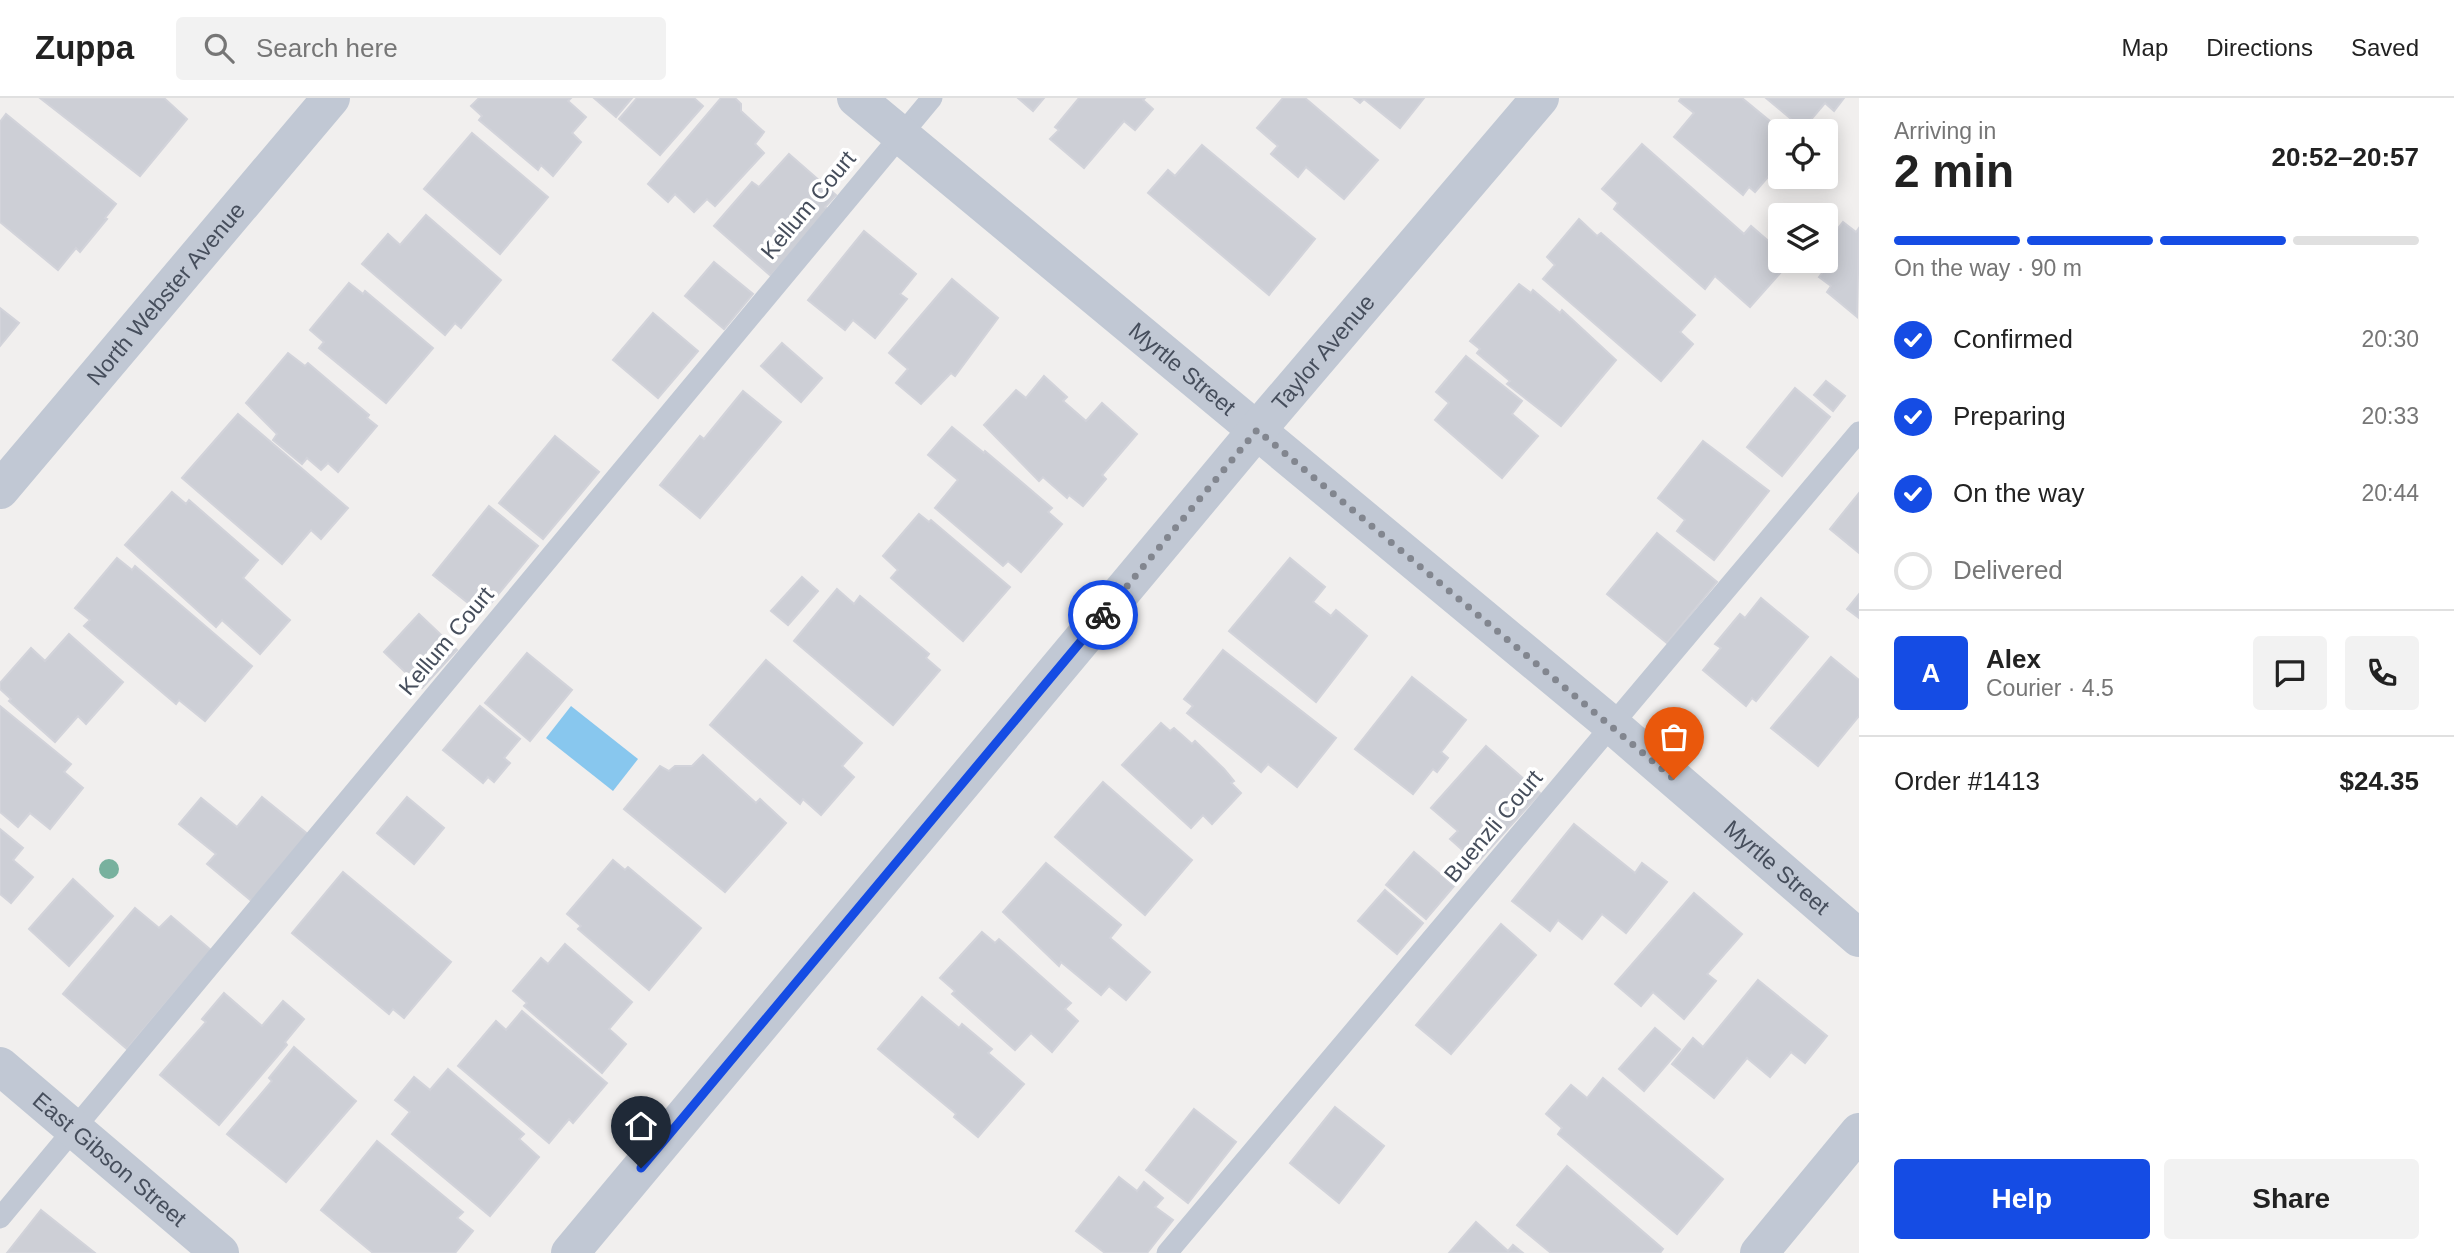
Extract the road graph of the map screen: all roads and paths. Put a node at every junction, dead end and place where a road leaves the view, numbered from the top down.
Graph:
1 (331, 98) edge
2 (856, 98) edge
3 (932, 98) edge
4 (1540, 98) edge
5 (900, 136) junction
6 (1257, 430) junction
7 (1859, 432) edge
8 (0, 490) edge
9 (1613, 726) junction
10 (1859, 938) edge
11 (0, 1066) edge
12 (76, 1128) junction
13 (1859, 1132) edge
14 (0, 1218) edge
15 (220, 1253) edge
16 (570, 1253) edge
17 (1167, 1253) edge
18 (1759, 1253) edge

1 - 8 street, North Webster Avenue
2 - 5 street, Myrtle Street
3 - 5 lane, Kellum Court
4 - 6 street, Taylor Avenue
5 - 6 street, Myrtle Street
5 - 12 lane, Kellum Court
6 - 9 street, Myrtle Street
6 - 16 street, Taylor Avenue
7 - 9 lane, Buenzli Court
9 - 10 street, Myrtle Street
9 - 17 lane, Buenzli Court
11 - 12 street, East Gibson Street
12 - 14 lane, Kellum Court
12 - 15 street, East Gibson Street
13 - 18 street

